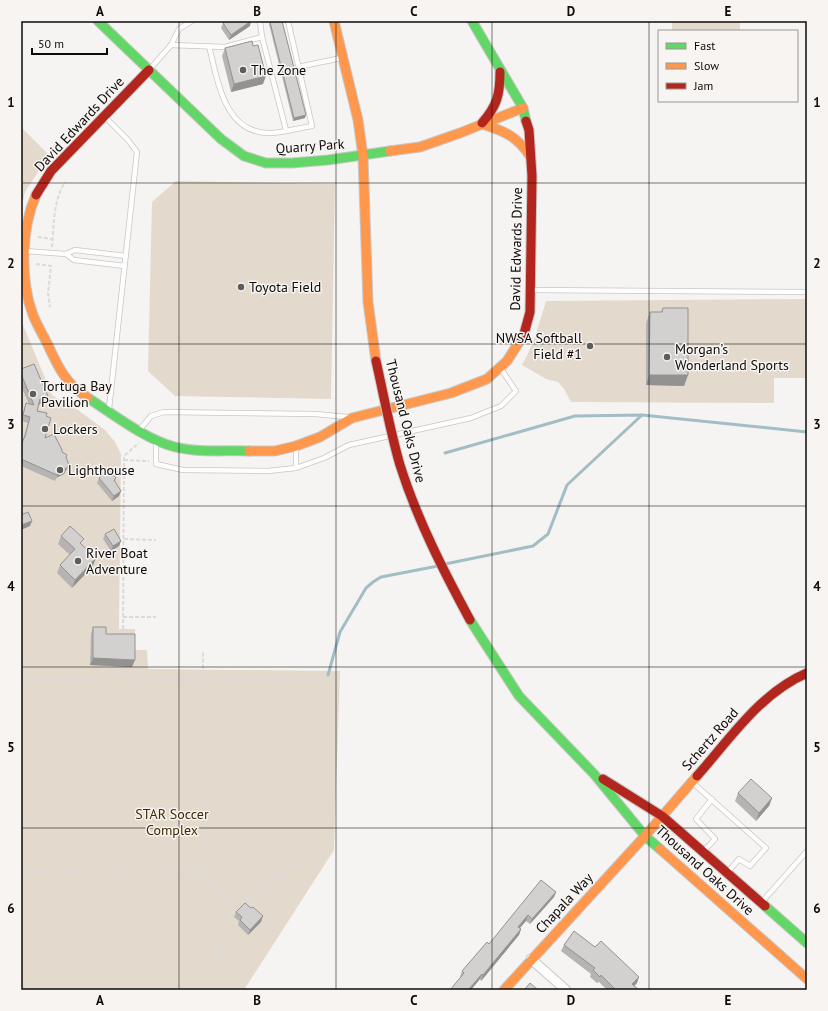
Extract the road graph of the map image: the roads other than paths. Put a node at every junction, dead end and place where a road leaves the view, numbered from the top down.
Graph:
1 (98, 21) edge
2 (192, 21) edge
3 (260, 21) edge
4 (288, 21) edge
5 (334, 21) edge
6 (472, 21) edge
7 (262, 37) junction
8 (172, 45) junction
9 (209, 46) junction
10 (343, 58) junction
11 (298, 67) junction
12 (149, 70) junction
13 (500, 70) junction
14 (523, 108) junction
15 (104, 116) junction
16 (482, 124) junction
17 (286, 130) junction
18 (363, 156) junction
19 (531, 157) junction
20 (24, 251) junction
21 (66, 254) junction
22 (126, 256) junction
23 (124, 266) junction
24 (530, 290) junction
25 (807, 292) edge
26 (500, 367) junction
27 (109, 411) junction
28 (352, 418) junction
29 (143, 432) junction
30 (156, 440) junction
31 (296, 446) junction
32 (296, 468) junction
33 (807, 673) edge
34 (594, 774) junction
35 (692, 781) junction
36 (712, 800) junction
37 (662, 816) junction
38 (645, 836) junction
39 (703, 852) junction
40 (806, 854) edge
41 (727, 873) junction
42 (761, 903) junction
43 (807, 943) edge
44 (531, 960) junction
45 (807, 979) edge
46 (504, 990) edge
47 (566, 990) edge

1 - 12 street, Quarry Park
2 - 8 lane
3 - 7 lane
4 - 11 lane
5 - 10 street, Thousand Oaks Drive
6 - 13 street, David Edwards Drive
7 - 9 lane
7 - 17 lane
8 - 9 lane
8 - 12 lane
9 - 17 lane
10 - 11 lane
10 - 18 street, Thousand Oaks Drive
11 - 17 lane
12 - 15 street, David Edwards Drive
12 - 18 street, Quarry Park
13 - 14 street, David Edwards Drive
13 - 16 street
14 - 16 street, Quarry Park
14 - 19 street, David Edwards Drive
15 - 20 street, David Edwards Drive
15 - 22 lane
16 - 18 street, Quarry Park
16 - 19 street
18 - 34 street, Thousand Oaks Drive, bridge
19 - 24 street, David Edwards Drive
20 - 21 lane
20 - 27 street, David Edwards Drive
21 - 22 lane
21 - 23 lane
22 - 23 lane
23 - 27 lane
24 - 25 lane
24 - 26 street, David Edwards Drive
26 - 28 street, David Edwards Drive
26 - 32 lane
27 - 29 street, David Edwards Drive
28 - 29 lane
28 - 31 street, David Edwards Drive
29 - 30 street, David Edwards Drive
30 - 31 street, David Edwards Drive
30 - 32 lane
31 - 32 lane
33 - 35 street, Schertz Road
34 - 37 street, Thousand Oaks Drive
34 - 38 street, Thousand Oaks Drive
35 - 36 lane
35 - 37 street, Schertz Road
36 - 39 lane
36 - 41 lane
37 - 38 street, Schertz Road
37 - 39 street, Thousand Oaks Drive
38 - 44 street, Chapala Way
38 - 45 street, Thousand Oaks Drive
39 - 41 street, Thousand Oaks Drive
40 - 42 lane
41 - 42 street, Thousand Oaks Drive
42 - 43 street, Thousand Oaks Drive
44 - 46 street, Chapala Way
44 - 47 street

